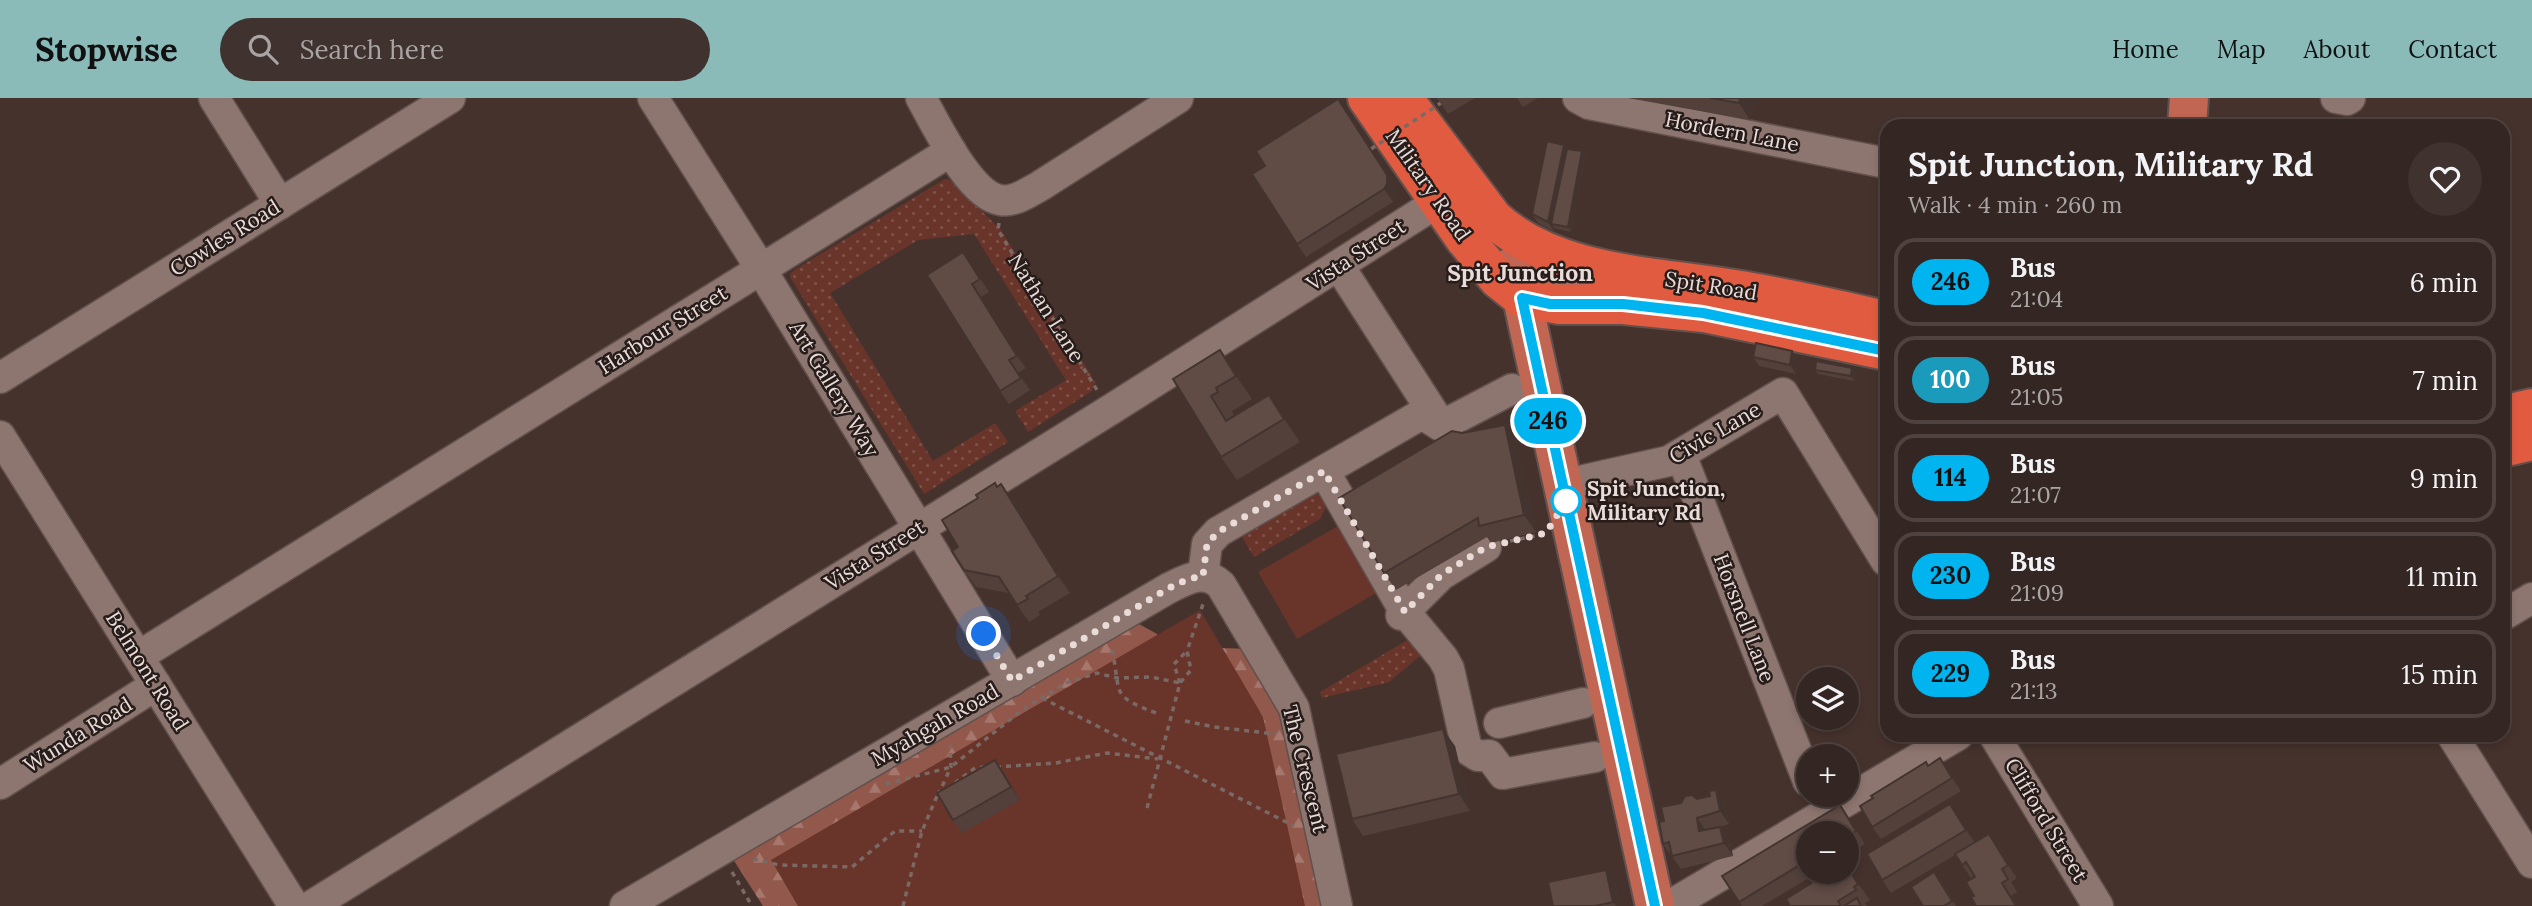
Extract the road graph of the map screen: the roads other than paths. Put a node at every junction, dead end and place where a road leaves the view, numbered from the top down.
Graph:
1 (214, 98) edge
2 (450, 98) edge
3 (653, 98) edge
4 (921, 98) edge
5 (1178, 98) edge
6 (1367, 98) edge
7 (1403, 98) edge
8 (1578, 98) edge
9 (2189, 98) edge
10 (2336, 98) edge
11 (2350, 98) edge
12 (2188, 119) edge
13 (1441, 149) junction
14 (951, 151) junction
15 (1880, 162) edge
16 (1438, 202) junction
17 (280, 204) junction
18 (1536, 248) joint
19 (1339, 266) junction
20 (761, 269) junction
21 (1632, 275) junction
22 (1522, 298) junction
23 (1880, 319) edge
24 (1880, 350) edge
25 (0, 378) edge
26 (1512, 389) dead end
27 (2532, 408) edge
28 (2510, 413) edge
29 (1441, 426) junction
30 (0, 436) edge
31 (2532, 441) edge
32 (2510, 446) edge
33 (1681, 456) junction
34 (1324, 471) junction
35 (1562, 485) junction
36 (919, 528) junction
37 (1486, 547) road end
38 (1880, 551) edge
39 (1205, 586) junction
40 (2532, 598) edge
41 (1401, 609) junction
42 (2510, 611) edge
43 (139, 656) junction
44 (1012, 681) junction
45 (156, 685) junction
46 (1583, 703) dead end
47 (1499, 723) dead end
48 (1944, 742) edge
49 (1998, 742) edge
50 (2456, 742) edge
51 (1796, 750) edge
52 (1595, 757) dead end
53 (0, 784) edge
54 (1859, 784) edge
55 (1814, 807) edge
56 (2532, 863) edge
57 (294, 906) edge
58 (311, 906) edge
59 (625, 906) edge
60 (1337, 906) edge
61 (1655, 906) edge
62 (1669, 906) edge
63 (2098, 906) edge

1 - 17 street
2 - 17 street, Cowles Road
3 - 20 street, Art Gallery Way
4 - 14 street
5 - 14 street
6 - 16 highway, Military Road
7 - 13 highway, Military Road
8 - 15 street, Hordern Lane
9 - 12 main road
10 - 11 street
13 - 18 highway, Military Road
13 - 22 main road, Military Road
14 - 20 street, Harbour Street
16 - 19 street, Vista Street
16 - 22 highway, Military Road
17 - 25 street, Cowles Road
18 - 21 highway, Spit Road
19 - 29 street
19 - 36 street, Vista Street
20 - 36 street, Art Gallery Way
20 - 43 street, Harbour Street
21 - 22 main road
21 - 23 highway, Spit Road
22 - 24 highway, Spit Road
22 - 35 main road, Military Road
26 - 29 street
27 - 28 highway
29 - 34 street
30 - 43 street, Belmont Road
31 - 32 highway
33 - 35 street, Civic Lane
33 - 38 street, Civic Lane
33 - 51 street, Horsnell Lane
34 - 39 street
34 - 41 street
35 - 61 main road, Military Road
36 - 44 street, Art Gallery Way
36 - 58 street, Vista Street
37 - 41 street
39 - 44 street, Myahgah Road
39 - 60 street, The Crescent
40 - 42 street
41 - 52 street
43 - 45 street, Belmont Road
44 - 59 street, Myahgah Road
45 - 53 street, Wunda Road
45 - 57 street, Belmont Road
46 - 47 street
48 - 54 street
49 - 63 street, Clifford Street
50 - 56 street
55 - 62 street

